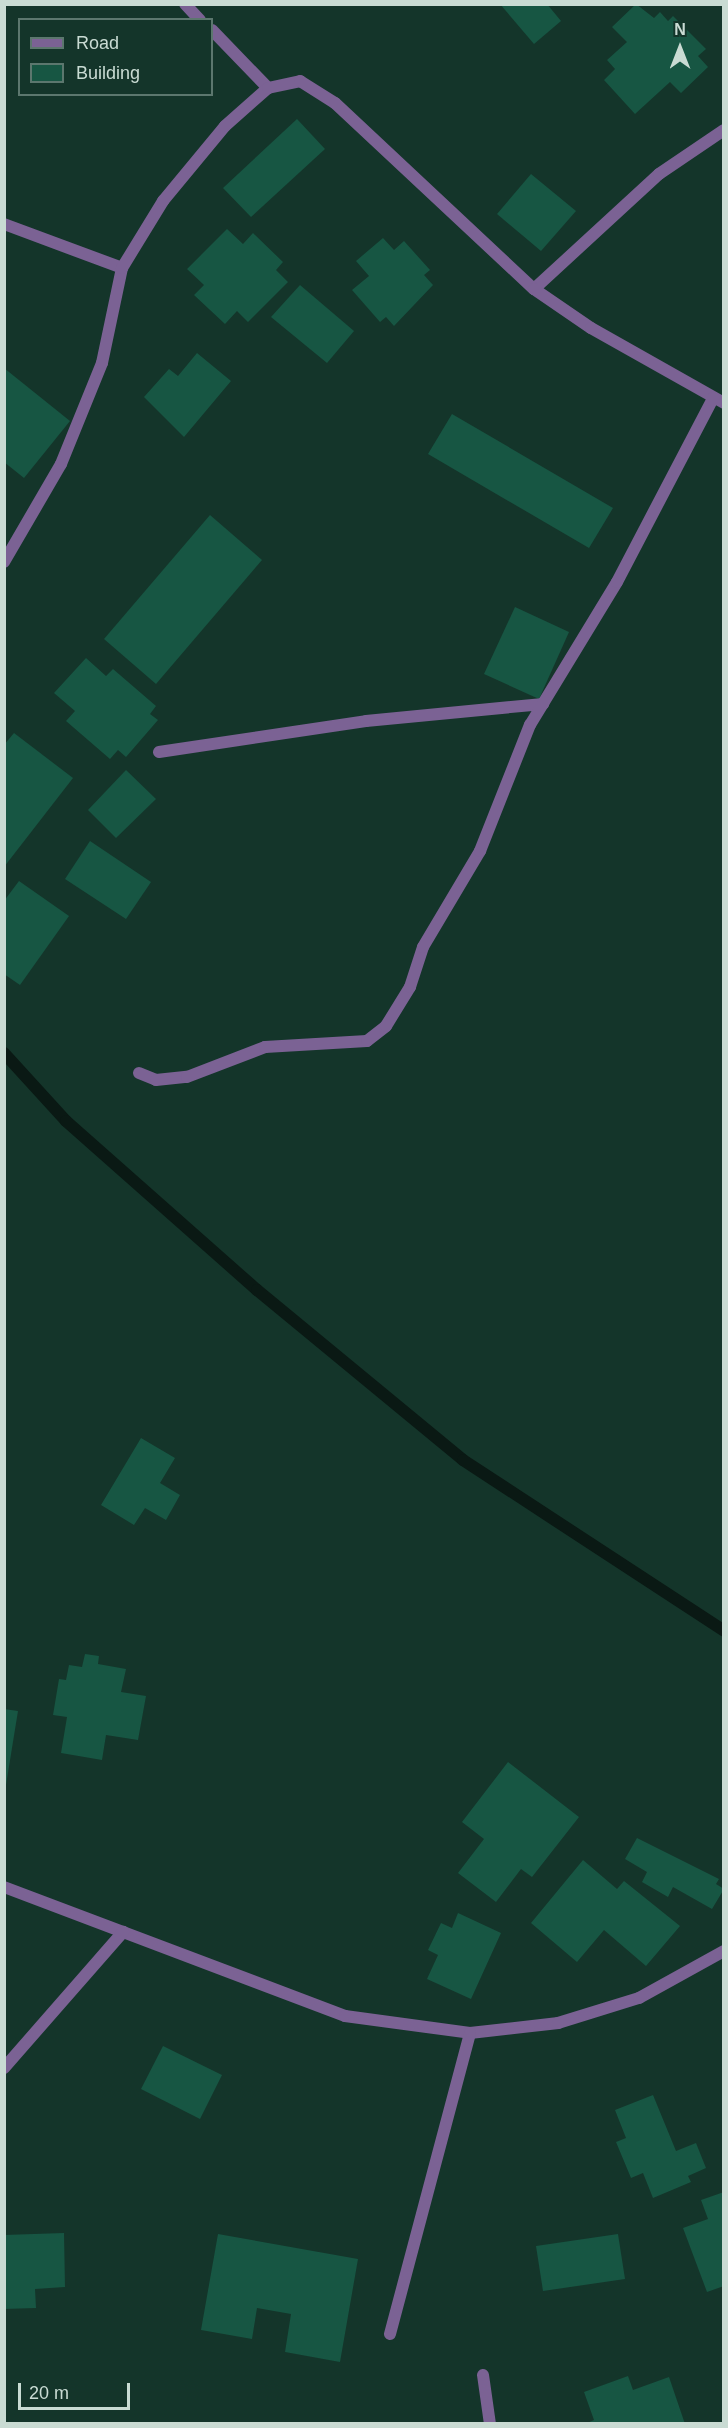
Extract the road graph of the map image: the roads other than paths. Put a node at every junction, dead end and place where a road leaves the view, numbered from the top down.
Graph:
1 (185, 4) edge
2 (198, 18) edge
3 (213, 31) edge
4 (268, 88) junction
5 (723, 130) edge
6 (4, 224) edge
7 (122, 268) junction
8 (534, 289) junction
9 (718, 400) edge
10 (4, 562) edge
11 (543, 704) junction
12 (159, 752) dead end
13 (139, 1073) dead end
14 (4, 1887) edge
15 (123, 1932) junction
16 (723, 1951) edge
17 (470, 2033) junction
18 (4, 2068) edge
19 (390, 2334) dead end
20 (483, 2375) dead end
21 (490, 2424) edge

1 - 2 street
3 - 4 street
4 - 7 street
4 - 8 street
5 - 8 street
6 - 7 street
7 - 10 street
8 - 9 street
9 - 11 street
11 - 12 street
11 - 13 street
14 - 15 street
15 - 17 street
15 - 18 street
16 - 17 street
17 - 19 street
20 - 21 street

